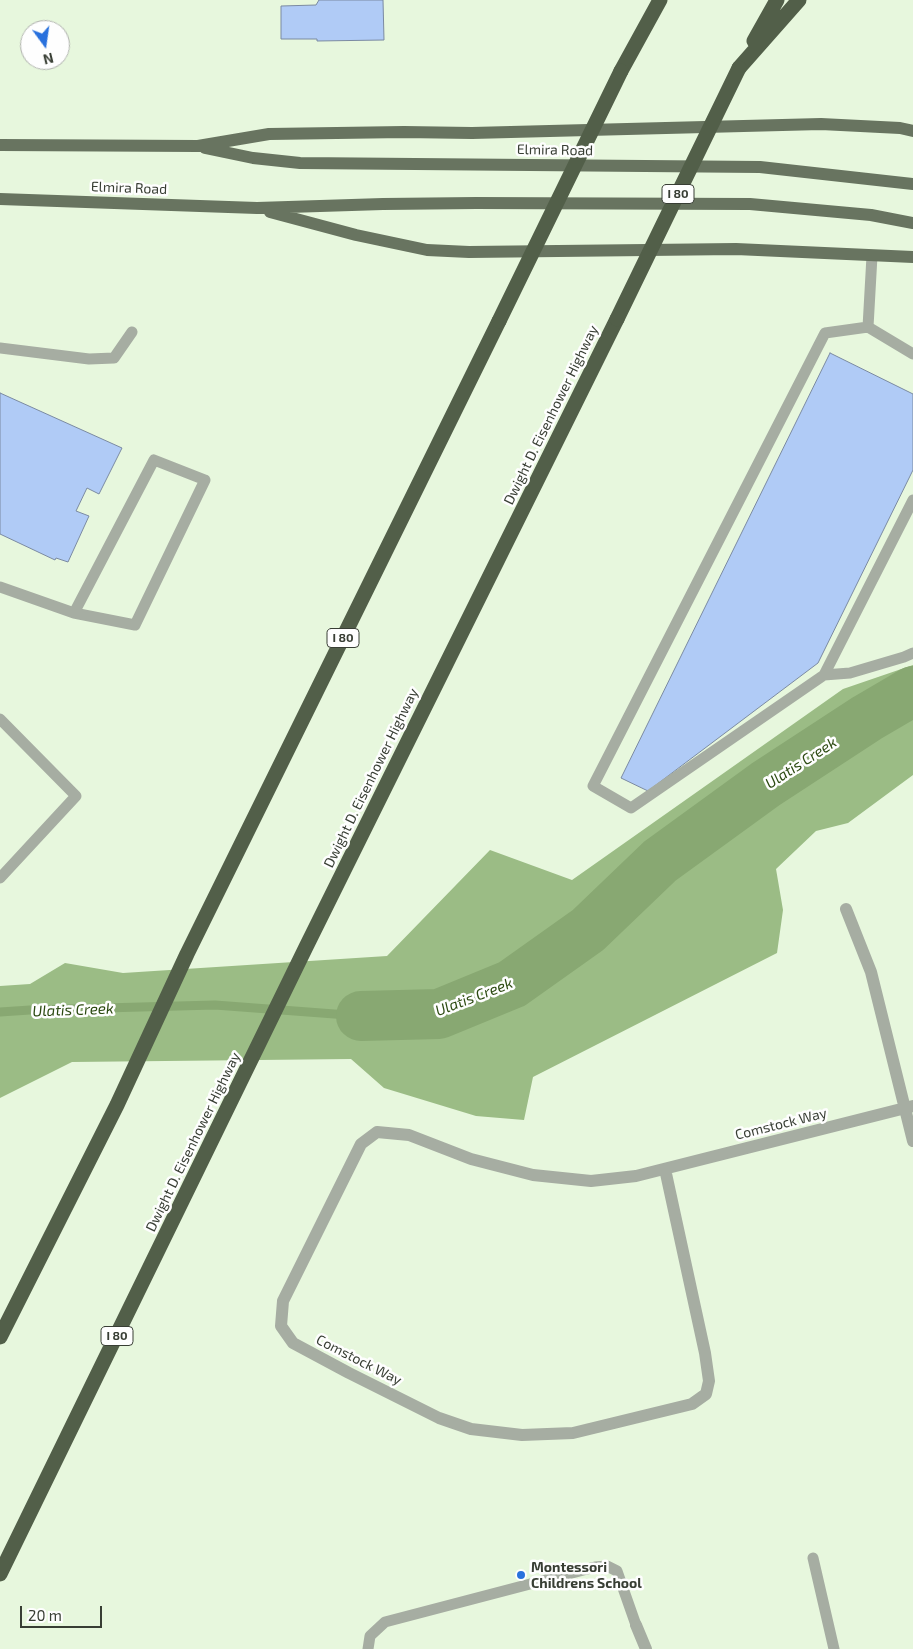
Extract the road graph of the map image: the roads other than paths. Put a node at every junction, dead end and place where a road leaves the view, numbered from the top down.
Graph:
1 (660, 0) edge
2 (777, 0) edge
3 (799, 0) edge
4 (738, 68) junction
5 (913, 131) edge
6 (0, 145) edge
7 (198, 146) junction
8 (913, 184) edge
9 (0, 199) edge
10 (258, 208) junction
11 (913, 223) edge
12 (872, 256) junction
13 (913, 257) edge
14 (868, 327) junction
15 (132, 332) dead end
16 (0, 348) edge
17 (913, 354) edge
18 (913, 500) edge
19 (0, 587) edge
20 (74, 613) junction
21 (913, 653) edge
22 (824, 675) junction
23 (0, 719) edge
24 (0, 878) edge
25 (846, 909) dead end
26 (909, 1107) edge
27 (913, 1141) edge
28 (665, 1169) junction
29 (0, 1337) edge
30 (813, 1558) dead end
31 (0, 1574) edge
32 (636, 1625) joint
33 (368, 1649) edge
34 (646, 1649) edge
35 (834, 1649) edge

1 - 29 highway, I 80, bridge
2 - 4 highway, Dwight D. Eisenhower Highway / I 80
3 - 4 highway
4 - 31 highway, Dwight D. Eisenhower Highway / I 80, bridge
5 - 7 main road, Elmira Road
6 - 7 main road, Elmira Road
7 - 8 main road, Elmira Road
9 - 10 main road, Elmira Road
10 - 11 main road, Elmira Road
10 - 12 main road, Elmira Road
12 - 13 main road, Elmira Road
12 - 14 lane
14 - 17 lane
14 - 22 lane
15 - 16 lane
18 - 22 lane
19 - 20 lane
20 - 20 lane
21 - 22 lane
23 - 24 lane
25 - 26 street
26 - 27 street
26 - 28 street, Comstock Way
28 - 28 street, Comstock Way
30 - 35 lane
32 - 33 lane
32 - 34 street

